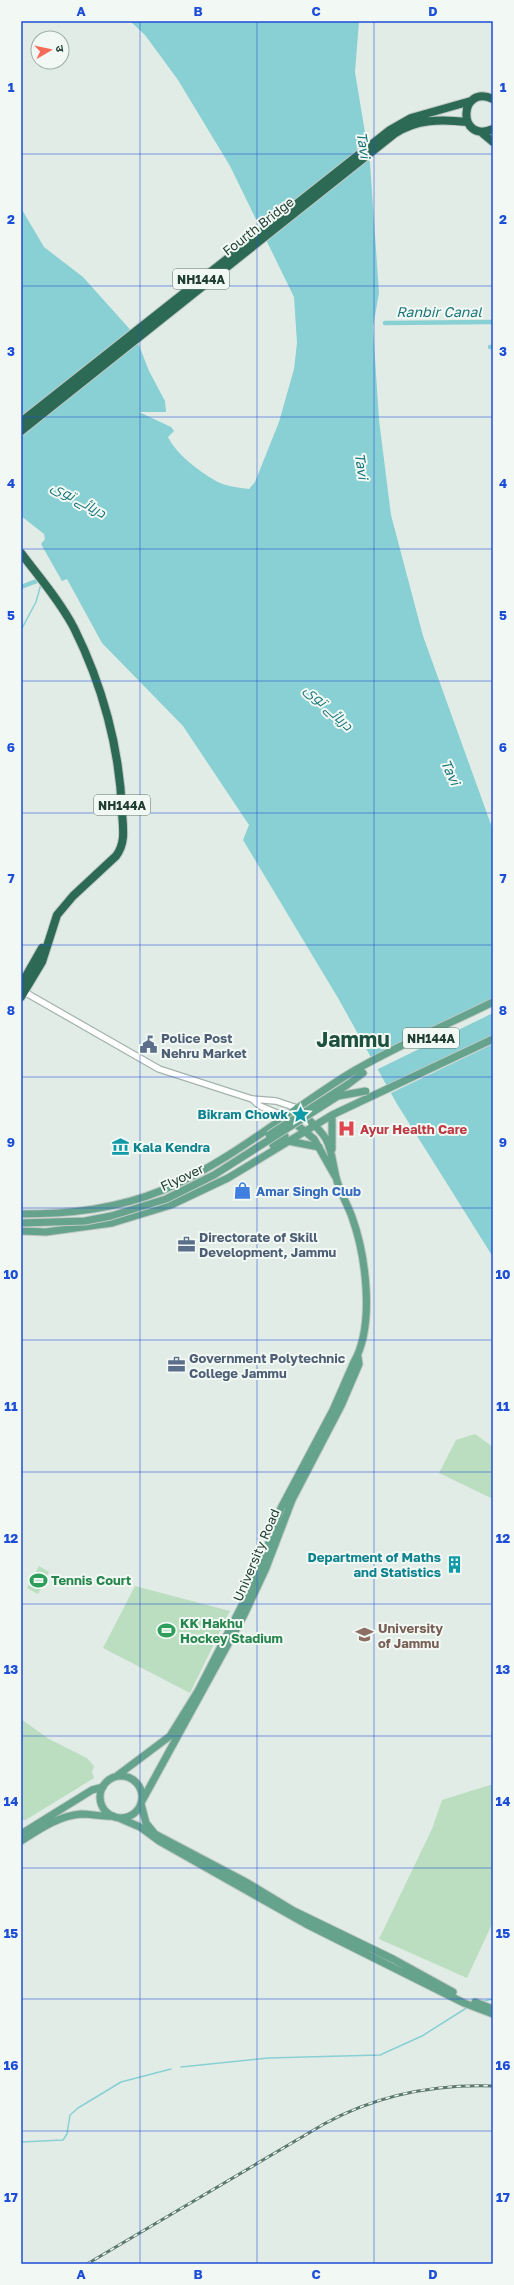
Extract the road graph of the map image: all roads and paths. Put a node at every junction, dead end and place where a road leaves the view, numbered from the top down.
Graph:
1 (493, 99) edge
2 (471, 101) junction
3 (468, 122) junction
4 (493, 130) edge
5 (481, 132) junction
6 (380, 142) junction
7 (493, 142) edge
8 (139, 332) junction
9 (21, 422) edge
10 (21, 431) edge
11 (21, 553) edge
12 (21, 561) edge
13 (48, 594) junction
14 (22, 991) edge
15 (493, 1002) edge
16 (493, 1008) edge
17 (493, 1039) edge
18 (369, 1066) junction
19 (363, 1073) junction
20 (335, 1084) junction
21 (382, 1093) junction
22 (252, 1099) junction
23 (297, 1108) junction
24 (332, 1115) junction
25 (284, 1116) junction
26 (314, 1125) junction
27 (270, 1127) junction
28 (305, 1131) junction
29 (288, 1140) junction
30 (319, 1147) junction
31 (269, 1152) junction
32 (332, 1160) junction
33 (335, 1176) junction
34 (21, 1214) edge
35 (21, 1220) edge
36 (21, 1224) edge
37 (24, 1231) edge
38 (21, 1237) edge
39 (176, 1734) junction
40 (118, 1775) junction
41 (103, 1787) junction
42 (142, 1802) junction
43 (116, 1817) junction
44 (21, 1834) edge
45 (21, 1841) edge
46 (465, 2001) junction
47 (491, 2011) edge

1 - 2 highway, NH144A
2 - 3 highway
2 - 6 highway, NH144A
3 - 5 highway
3 - 6 highway, Fourth Bridge / NH144A
4 - 5 highway
5 - 7 highway
6 - 8 highway, Fourth Bridge / NH144A
8 - 9 highway, Fourth Bridge / NH144A
8 - 10 highway, Fourth Bridge / NH144A
11 - 13 highway, NH144A
12 - 13 highway, NH144A
13 - 14 highway, NH144A
14 - 22 street
15 - 18 main road
16 - 18 main road, NH144A
17 - 21 main road
18 - 19 main road
18 - 20 main road
19 - 20 main road
19 - 35 main road, Flyover, bridge
20 - 23 main road
21 - 24 main road
21 - 36 main road, Flyover, bridge
22 - 23 street
22 - 25 street
23 - 25 main road
23 - 26 main road
24 - 26 main road
24 - 32 main road
25 - 27 main road
25 - 28 main road
26 - 28 main road
26 - 32 main road
27 - 31 main road
27 - 34 main road
28 - 29 main road
28 - 30 main road
29 - 30 main road
29 - 31 main road
30 - 33 main road
31 - 37 main road
32 - 33 main road
33 - 39 main road, University Road
37 - 38 main road
39 - 40 main road, University Road
39 - 42 main road, University Road
40 - 41 main road
40 - 42 main road
41 - 43 main road
41 - 44 main road
42 - 43 main road
42 - 46 main road
43 - 45 main road
43 - 46 main road
46 - 47 main road

